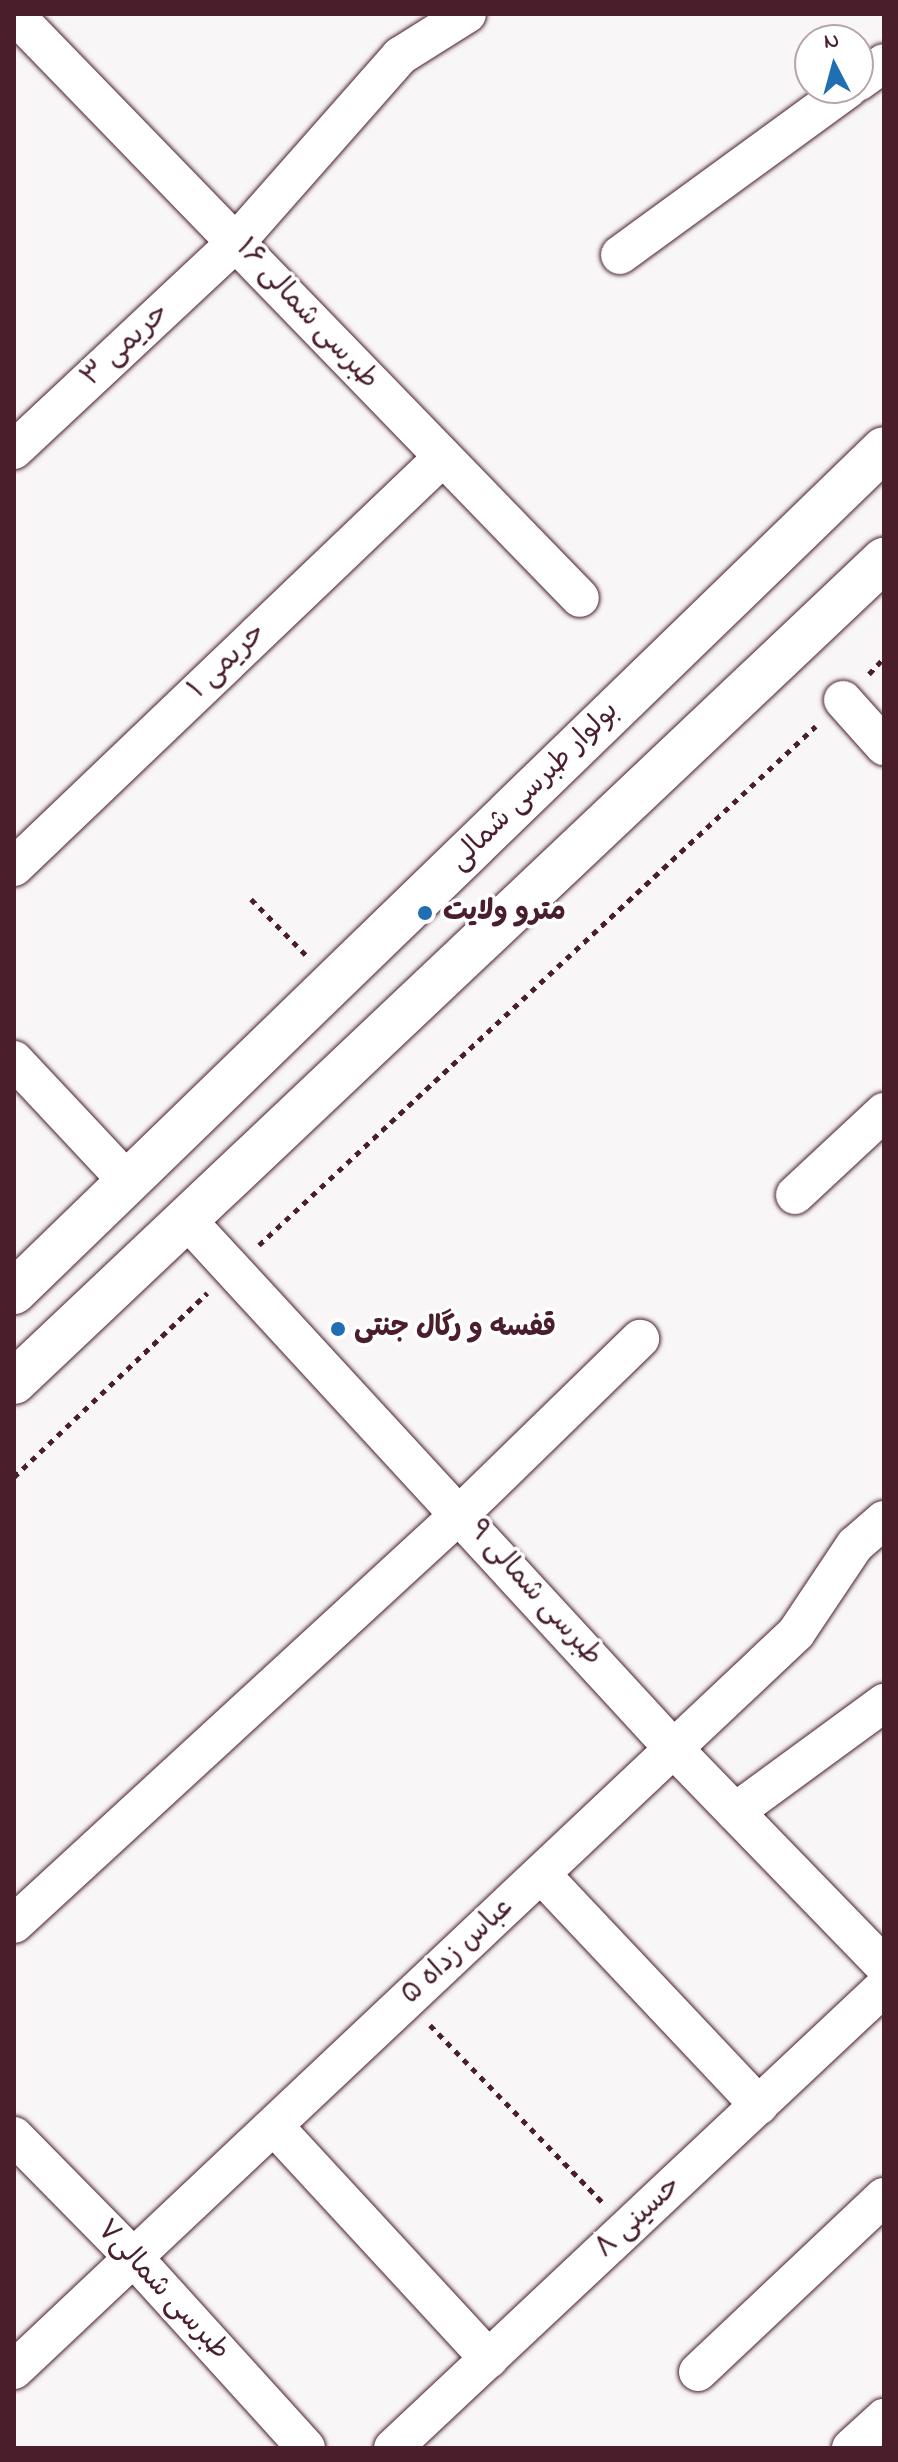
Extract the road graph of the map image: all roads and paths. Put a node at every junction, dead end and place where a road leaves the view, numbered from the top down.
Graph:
1 (467, 14) edge
2 (28, 28) edge
3 (827, 104) edge
4 (237, 241) junction
5 (620, 255) dead end
6 (884, 449) edge
7 (14, 450) edge
8 (442, 458) junction
9 (884, 560) edge
10 (580, 598) dead end
11 (884, 658) edge
12 (843, 700) junction
13 (884, 746) edge
14 (14, 867) edge
15 (251, 899) dead end
16 (333, 984) junction
17 (14, 1060) edge
18 (884, 1112) edge
19 (128, 1182) junction
20 (795, 1195) dead end
21 (187, 1220) junction
22 (233, 1269) junction
23 (14, 1292) edge
24 (640, 1339) dead end
25 (14, 1382) edge
26 (14, 1477) edge
27 (461, 1513) junction
28 (884, 1520) edge
29 (884, 1703) edge
30 (673, 1748) junction
31 (735, 1812) junction
32 (541, 1874) junction
33 (14, 1924) edge
34 (884, 1966) edge
35 (884, 1987) edge
36 (407, 2001) junction
37 (759, 2105) junction
38 (274, 2126) junction
39 (15, 2138) edge
40 (884, 2197) edge
41 (628, 2228) junction
42 (134, 2258) junction
43 (489, 2359) junction
44 (14, 2370) edge
45 (698, 2372) dead end
46 (884, 2418) edge
47 (306, 2448) edge
48 (393, 2448) edge
49 (851, 2448) edge

1 - 4 street, حریمی ۳
2 - 4 street, طبرسی شمالی ۱۶
3 - 5 street
4 - 7 street, حریمی ۳
4 - 8 street, طبرسی شمالی ۱۶
6 - 16 main road, بولوار طبرسی شمالی
8 - 10 street, طبرسی شمالی ۱۶
8 - 14 street, حریمی ۱
9 - 21 main road
11 - 12 path
12 - 13 street
12 - 22 path
15 - 16 path
16 - 19 main road, بولوار طبرسی شمالی
17 - 19 street
18 - 20 street
19 - 23 main road, بولوار طبرسی شمالی
21 - 22 street, طبرسی شمالی ۹
21 - 25 main road
22 - 26 path
22 - 27 street, طبرسی شمالی ۹
24 - 27 street
27 - 30 street, طبرسی شمالی ۹
27 - 33 street
28 - 30 street, عباس زداه ۵
29 - 31 street
30 - 31 street, طبرسی شمالی ۹
30 - 32 street, عباس زداه ۵
31 - 34 street, طبرسی شمالی ۹
32 - 36 street, عباس زداه ۵
32 - 37 street
35 - 37 street, حسینی ۸
36 - 38 street, عباس زداه ۵
36 - 41 path
37 - 41 street, حسینی ۸
38 - 42 street, عباس زداه ۵
38 - 43 street
39 - 42 street, طبرسی شمالی۷
40 - 45 street
41 - 43 street, حسینی ۸
42 - 44 street, عباس زداه ۵
42 - 47 street, طبرسی شمالی۷
43 - 48 street, حسینی ۸
46 - 49 street

